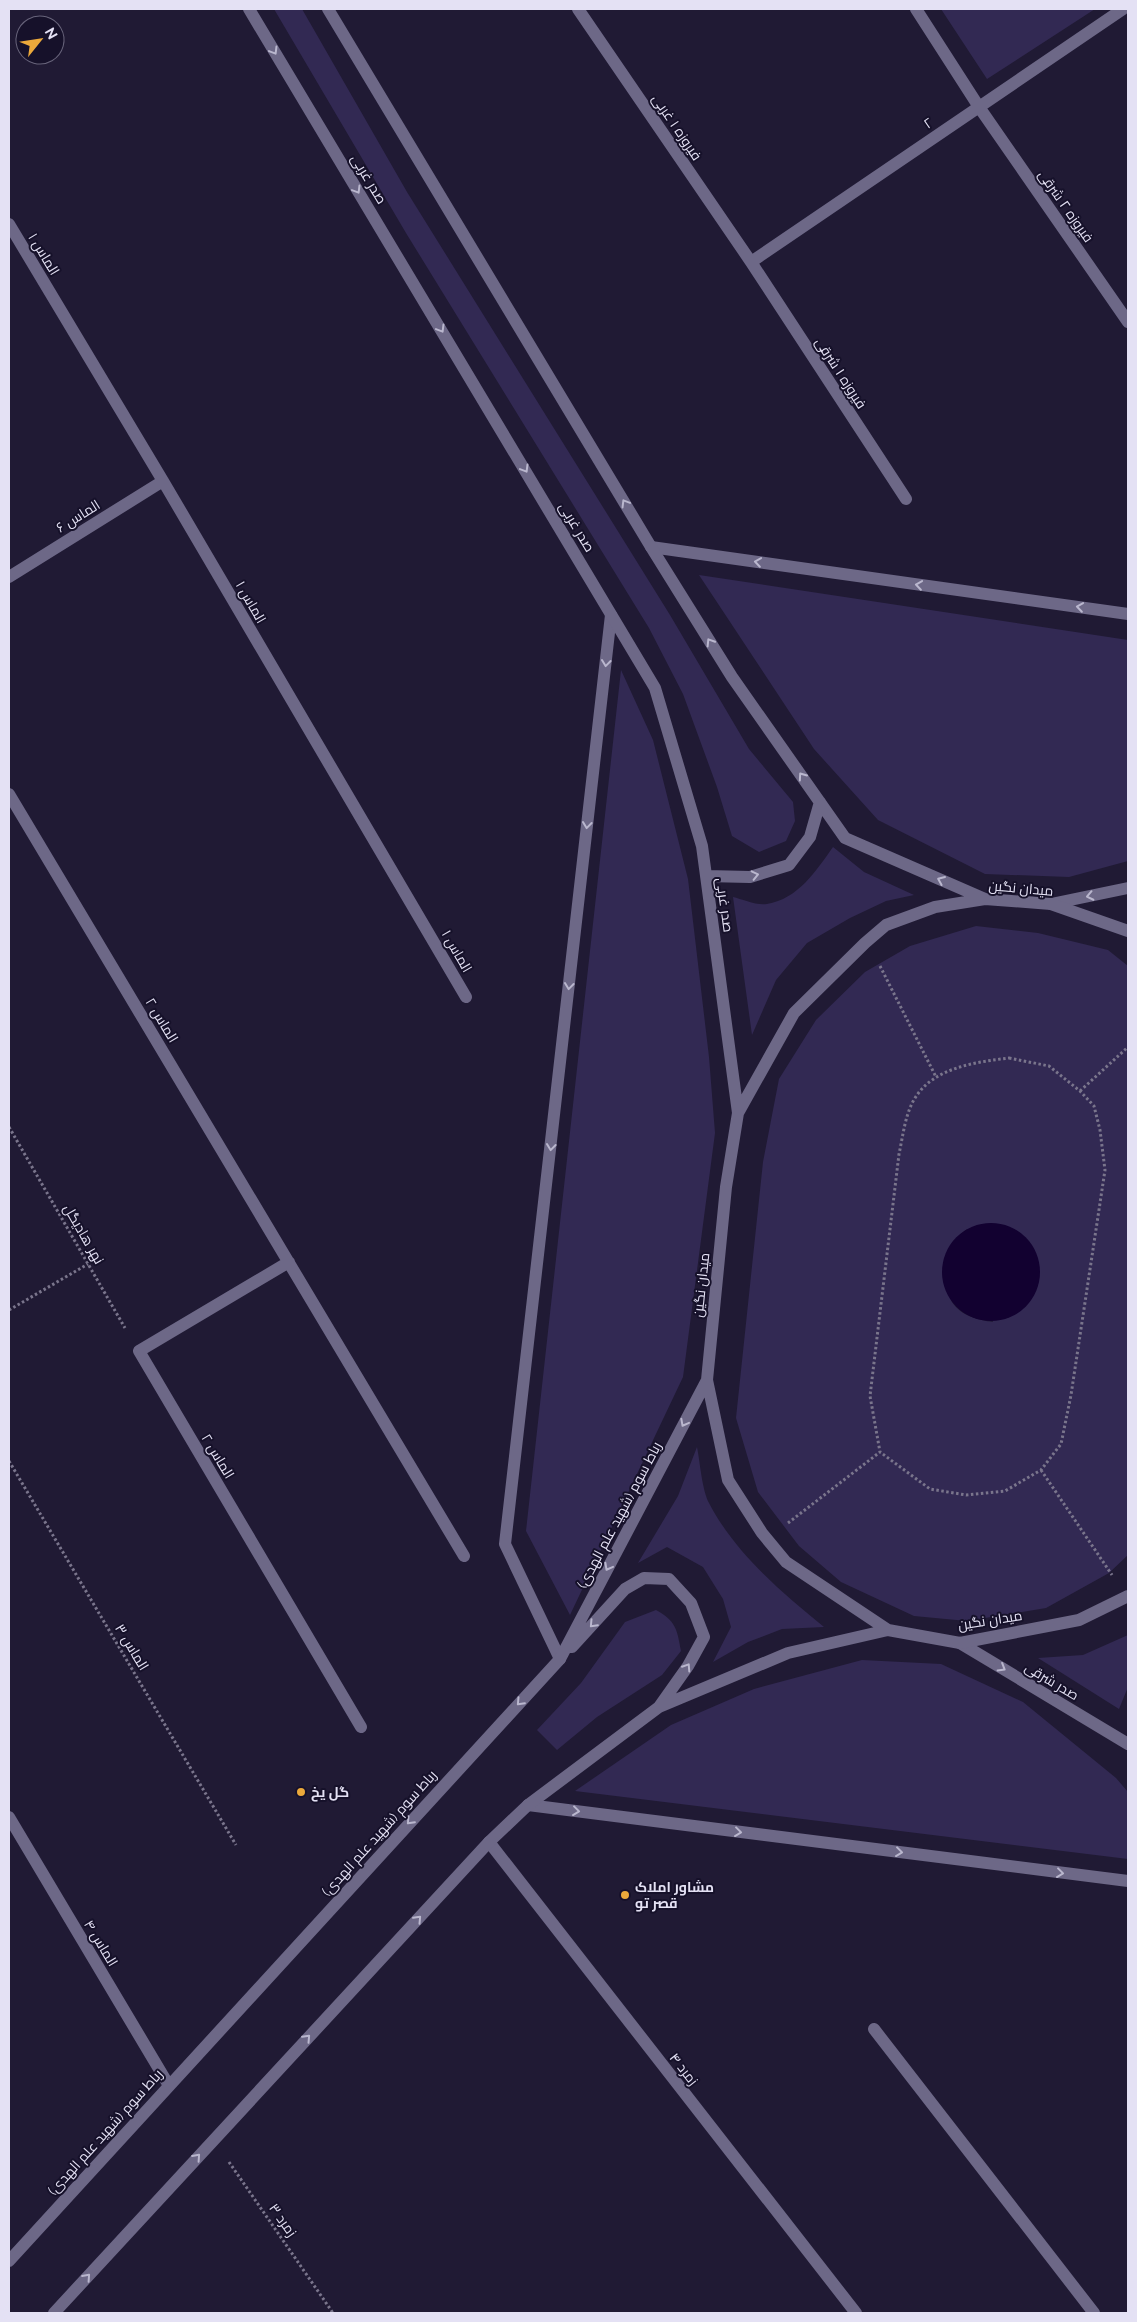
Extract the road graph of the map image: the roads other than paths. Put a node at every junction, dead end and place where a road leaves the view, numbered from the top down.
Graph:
1 (249, 9) edge
2 (328, 9) edge
3 (578, 9) edge
4 (916, 9) edge
5 (1122, 9) edge
6 (979, 107) junction
7 (9, 224) edge
8 (751, 262) junction
9 (1128, 322) edge
10 (163, 481) junction
11 (906, 499) dead end
12 (651, 547) junction
13 (9, 577) edge
14 (1128, 614) edge
15 (611, 615) junction
16 (9, 794) edge
17 (820, 802) junction
18 (706, 876) junction
19 (1128, 888) edge
20 (985, 899) junction
21 (1051, 904) junction
22 (1128, 932) edge
23 (466, 997) dead end
24 (738, 1113) junction
25 (289, 1262) junction
26 (707, 1380) junction
27 (464, 1556) dead end
28 (1128, 1596) edge
29 (888, 1630) junction
30 (960, 1643) junction
31 (560, 1659) junction
32 (659, 1707) junction
33 (361, 1727) dead end
34 (1128, 1744) edge
35 (528, 1805) junction
36 (9, 1817) edge
37 (489, 1842) junction
38 (1128, 1881) edge
39 (874, 2029) dead end
40 (168, 2084) junction
41 (9, 2261) edge
42 (54, 2313) edge
43 (856, 2313) edge
44 (1094, 2313) edge

1 -> 15 street, صدر غربی
12 -> 2 street
3 - 8 street, فیروزه ۱ غربی
4 - 6 street, فیروزه ۲ شرقی
5 - 6 street, ۲
6 - 8 street, ۲
6 - 9 street, فیروزه ۲ شرقی
7 - 10 street, الماس ۱
8 - 11 street, فیروزه ۱ شرقی
10 - 13 street, الماس ۶
10 - 23 street, الماس ۱
14 -> 12 street
17 -> 12 street
15 - 18 street, صدر غربی
15 -> 31 street
16 - 25 street, الماس ۲
18 -> 17 street
20 -> 17 street
18 - 24 street, صدر غربی
19 -> 21 street
20 - 21 street, میدان نگین
20 - 24 street, میدان نگین
21 - 22 street, میدان نگین
24 - 26 street, میدان نگین
25 - 27 street, الماس ۲
25 - 33 street, الماس ۲
26 - 29 street, میدان نگین
26 -> 31 street, رباط سوم (شهید علم الهدی)
28 - 30 street, میدان نگین
29 - 30 street, میدان نگین
29 - 32 street
30 -> 34 street, صدر شرقی
32 -> 31 street
31 -> 40 street, رباط سوم (شهید علم الهدی)
32 - 35 street
35 - 37 street
35 -> 38 street
36 - 40 street, الماس ۴
42 -> 37 street
37 - 43 street, زمرد ۴
39 - 44 street
40 - 41 street, رباط سوم (شهید علم الهدی)

